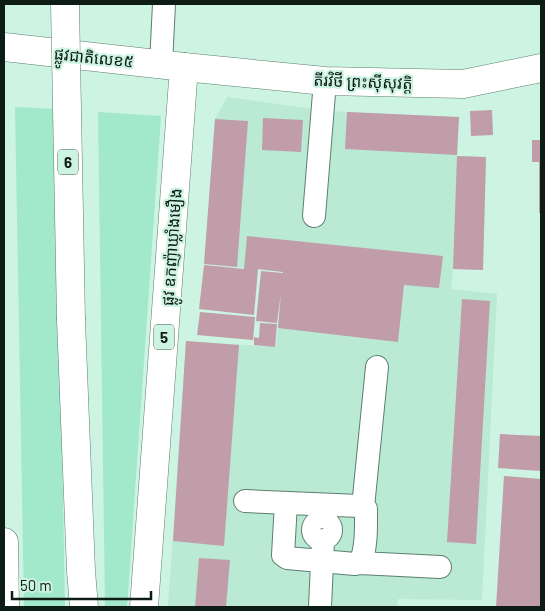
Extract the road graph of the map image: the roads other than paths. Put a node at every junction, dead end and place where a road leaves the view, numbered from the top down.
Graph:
1 (65, 4) edge
2 (164, 4) edge
3 (4, 47) edge
4 (172, 66) junction
5 (541, 68) edge
6 (325, 81) junction
7 (314, 216) dead end
8 (377, 367) dead end
9 (245, 501) dead end
10 (286, 503) junction
11 (363, 507) junction
12 (323, 525) junction
13 (285, 528) junction
14 (366, 534) junction
15 (4, 542) edge
16 (322, 562) junction
17 (360, 563) junction
18 (440, 567) dead end
19 (5, 607) edge
20 (84, 607) edge
21 (144, 607) edge
22 (320, 607) edge

1 - 20 main road, 6, bridge
2 - 4 lane
3 - 4 main road, ផ្លូវជាតិលេខ៥
4 - 6 main road, តីរវិថី ព្រះស៊ីសុវត្តិ
4 - 21 main road, ផ្លូវ ឧកញ៉ាឃ្លាំងមឿង / 5
5 - 6 main road, តីរវិថី ព្រះស៊ីសុវត្តិ
6 - 7 lane
8 - 11 lane
9 - 10 lane
10 - 12 lane
10 - 13 lane
11 - 12 lane
11 - 14 lane
12 - 13 lane
12 - 14 lane
12 - 16 lane
13 - 16 lane
14 - 17 lane
15 - 19 main road
16 - 17 lane
16 - 22 lane
17 - 18 lane

